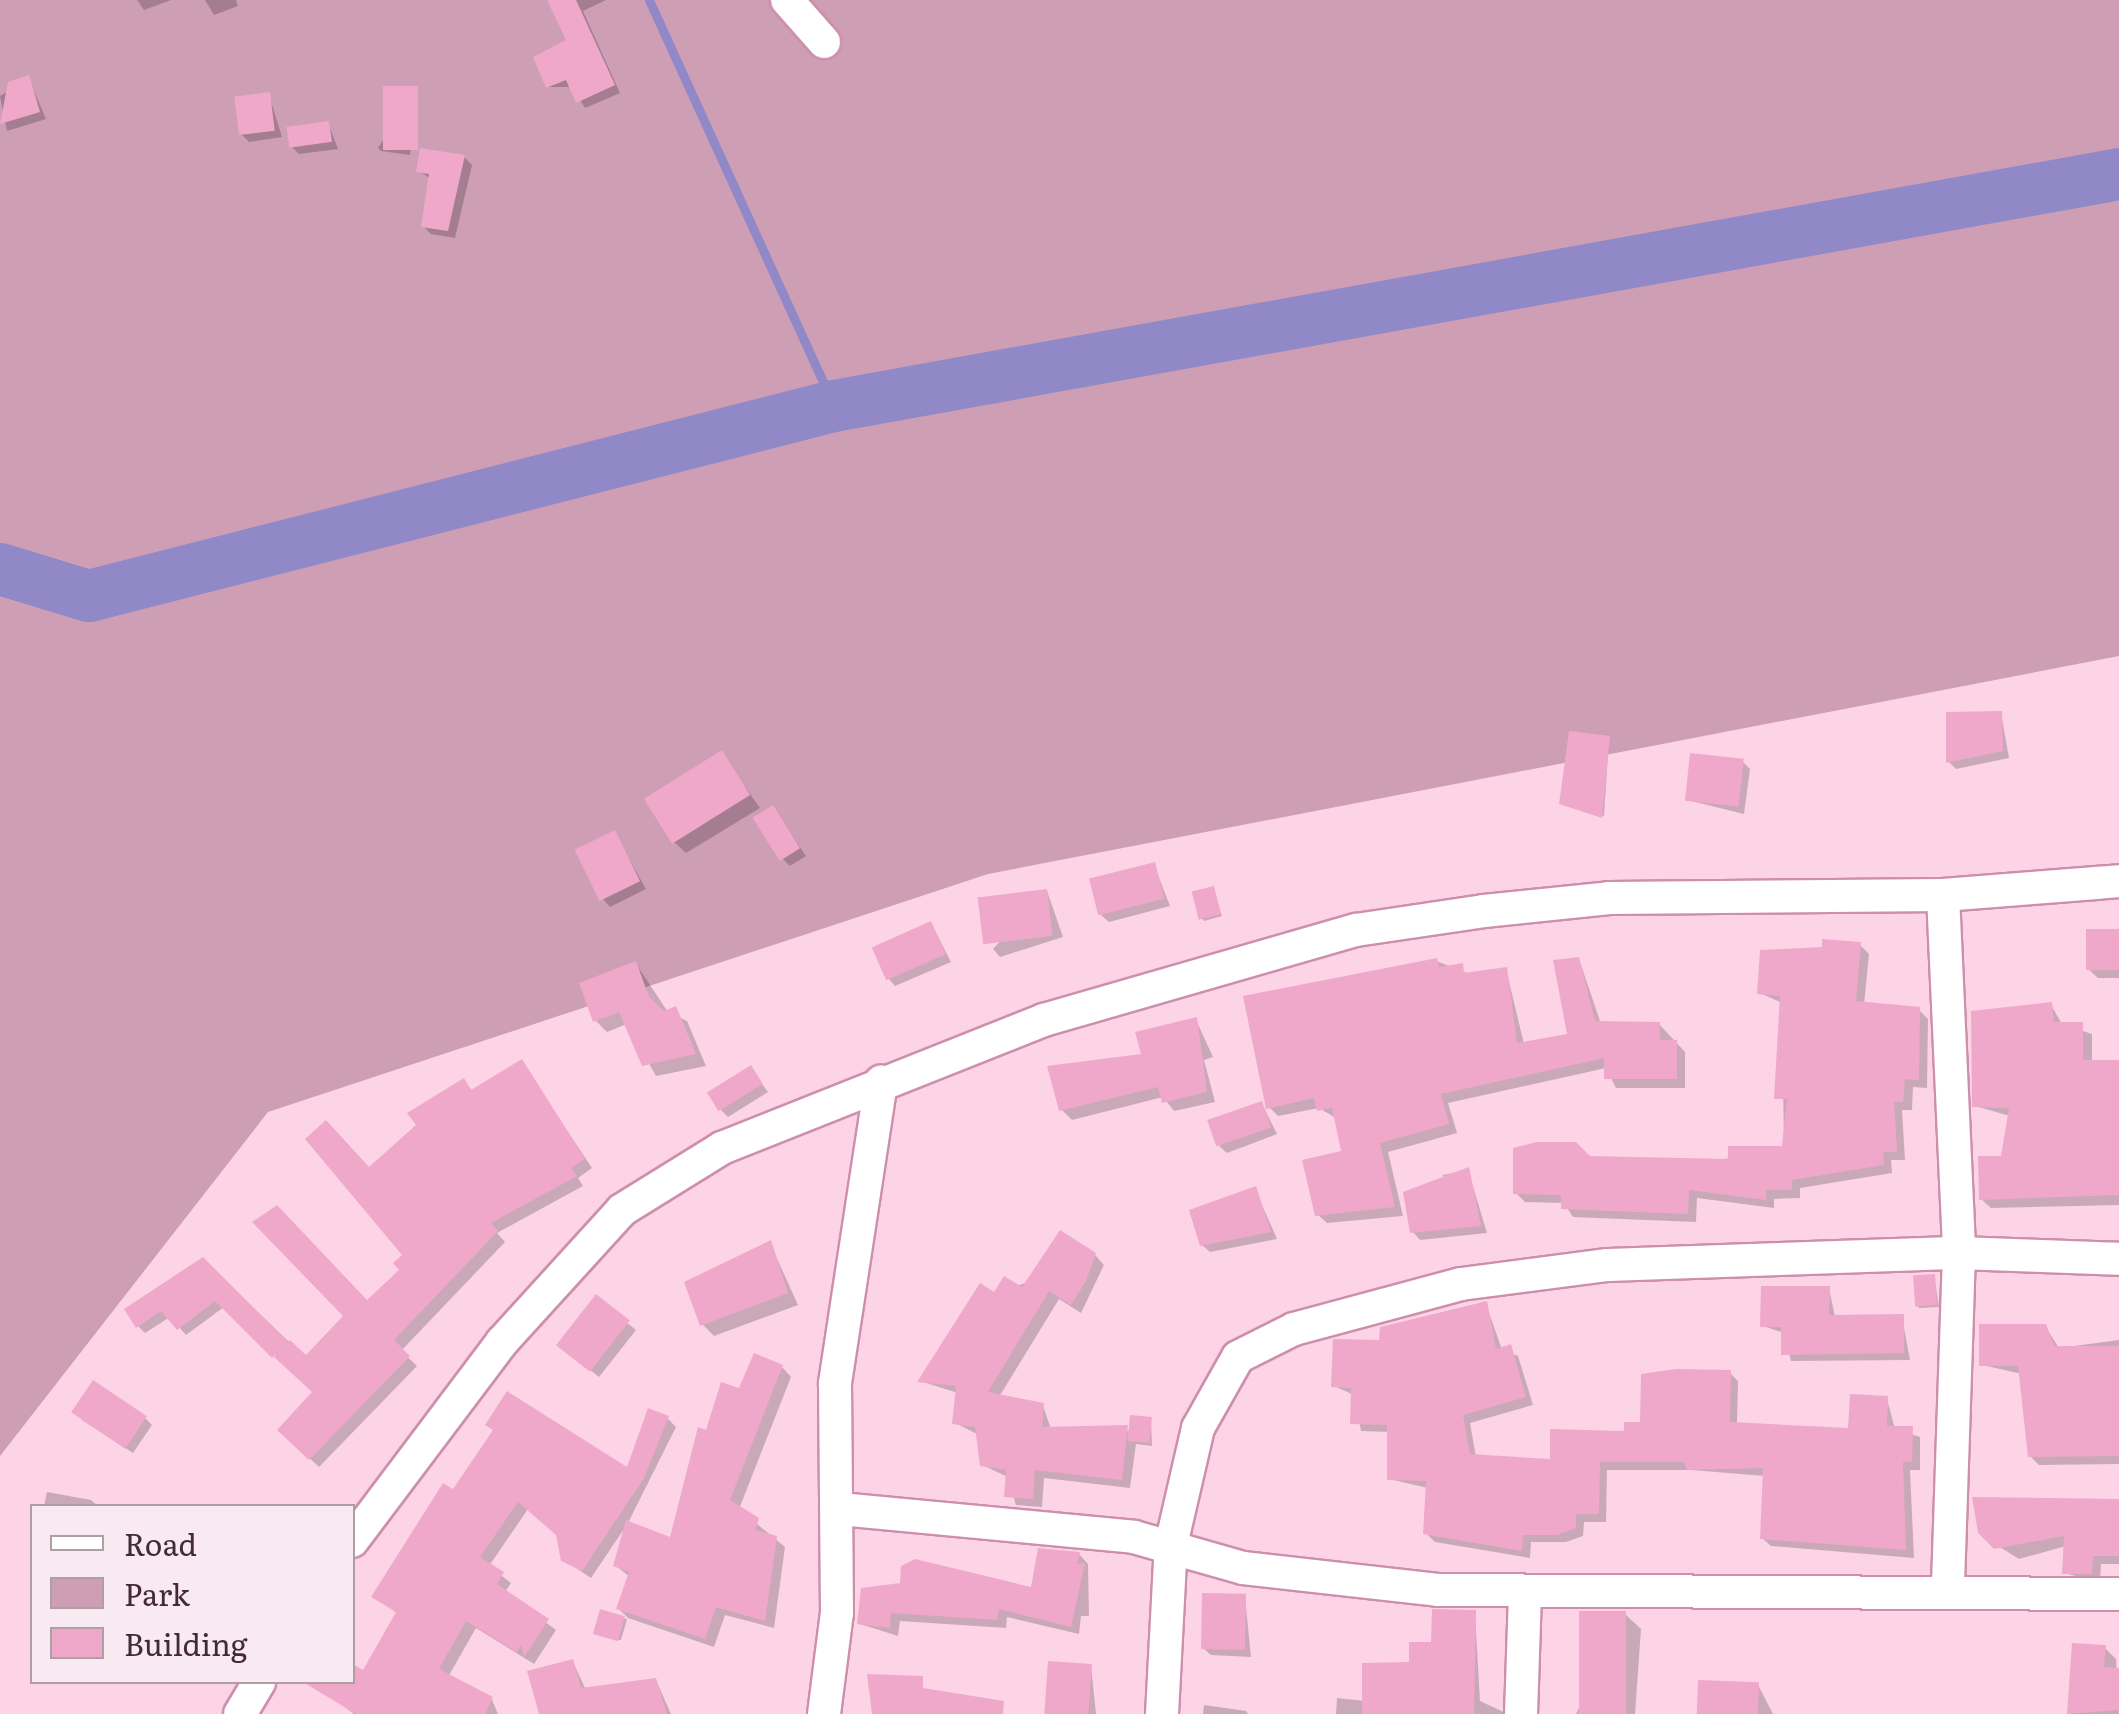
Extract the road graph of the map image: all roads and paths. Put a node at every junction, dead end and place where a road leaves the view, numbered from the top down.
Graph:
1 (787, 0) edge
2 (824, 42) dead end
3 (2119, 882) edge
4 (1943, 896) junction
5 (880, 1081) junction
6 (1959, 1253) junction
7 (2119, 1258) edge
8 (840, 1509) junction
9 (355, 1537) edge
10 (1171, 1546) junction
11 (1948, 1587) junction
12 (1525, 1593) junction
13 (2119, 1594) edge
14 (258, 1684) edge
15 (240, 1714) edge
16 (824, 1714) edge
17 (1162, 1714) edge
18 (1521, 1714) edge

1 - 2 street
3 - 4 street
4 - 5 street
4 - 6 street
5 - 8 street
5 - 9 street
6 - 7 street
6 - 10 street
6 - 11 street
8 - 10 street
8 - 16 street
10 - 12 street
10 - 17 street
11 - 12 street
11 - 13 street
12 - 18 street
14 - 15 street

